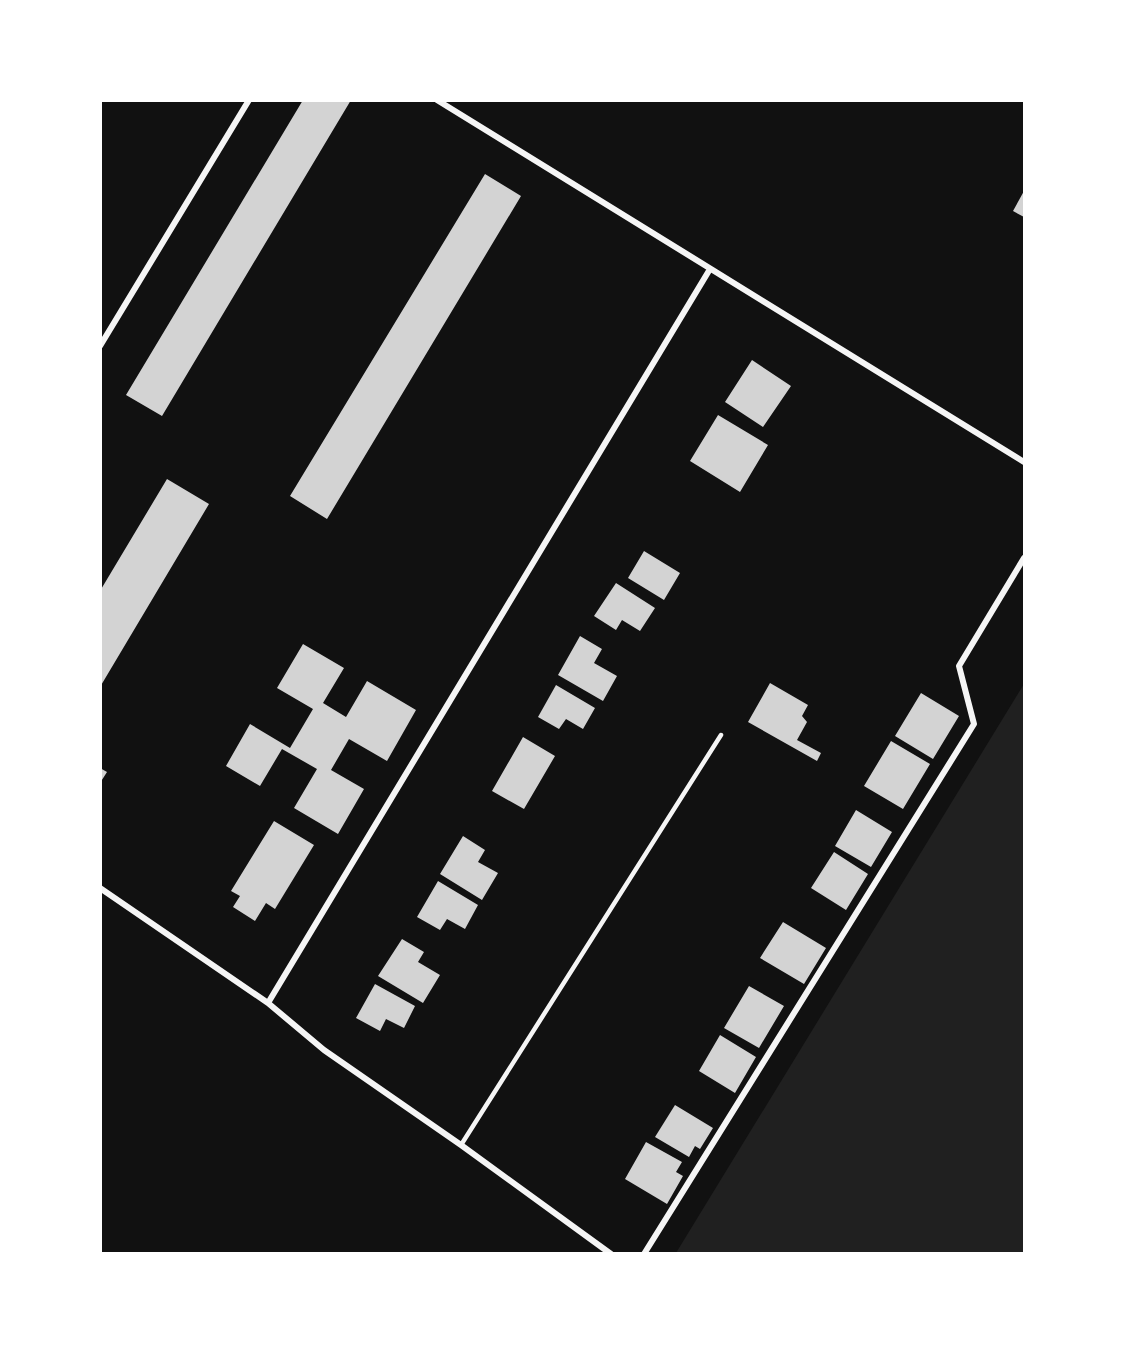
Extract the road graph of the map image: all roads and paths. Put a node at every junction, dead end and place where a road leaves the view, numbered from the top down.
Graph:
1 (249, 100) edge
2 (437, 100) edge
3 (710, 269) junction
4 (100, 346) edge
5 (1024, 462) edge
6 (1024, 558) edge
7 (721, 735) dead end
8 (100, 888) edge
9 (268, 1003) junction
10 (460, 1145) junction
11 (610, 1254) edge
12 (644, 1254) edge

1 - 4 street
2 - 3 street
3 - 5 street
3 - 9 street
6 - 12 street
7 - 10 lane
8 - 9 street
9 - 10 street
10 - 11 street

